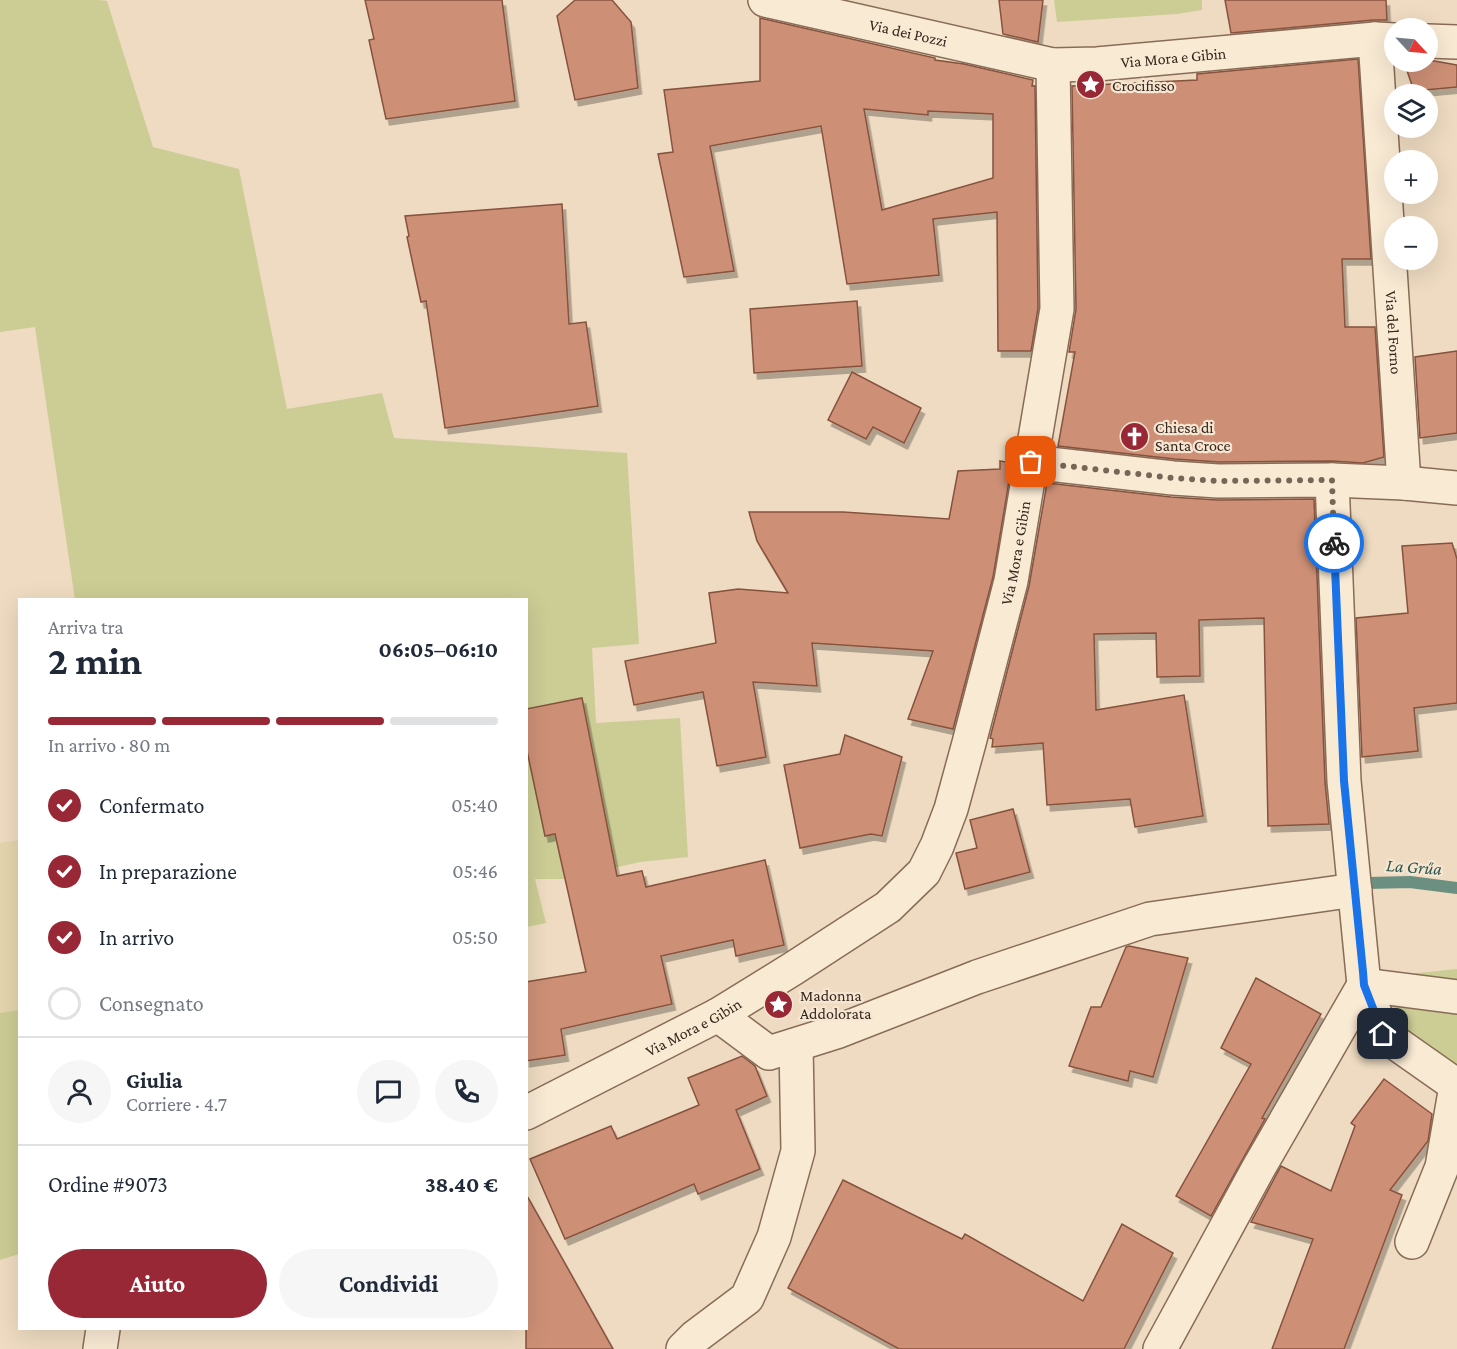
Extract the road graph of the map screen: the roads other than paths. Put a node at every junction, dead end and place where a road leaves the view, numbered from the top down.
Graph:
1 (765, 0) edge
2 (1384, 40) edge
3 (1438, 41) edge
4 (1457, 42) edge
5 (1053, 65) junction
6 (1386, 72) edge
7 (1031, 462) junction
8 (1332, 480) junction
9 (1404, 483) junction
10 (1457, 488) edge
11 (1355, 890) junction
12 (1364, 985) junction
13 (1457, 997) edge
14 (718, 1015) junction
15 (796, 1045) junction
16 (1456, 1086) edge
17 (528, 1112) edge
18 (1412, 1242) dead end
19 (103, 1330) edge
20 (100, 1349) edge
21 (683, 1349) edge
22 (1160, 1349) edge

1 - 5 street, Via dei Pozzi
2 - 5 street, Via Mora e Gibin
3 - 4 street
5 - 7 street, Via Mora e Gibin
6 - 9 street, Via del Forno
7 - 8 street
7 - 14 street, Via Mora e Gibin
8 - 9 street
8 - 11 street
9 - 10 street
11 - 12 street
11 - 15 street
12 - 13 street
12 - 16 street
12 - 22 street
14 - 15 street
14 - 17 street, Via Mora e Gibin
15 - 21 street
16 - 18 street
19 - 20 street

